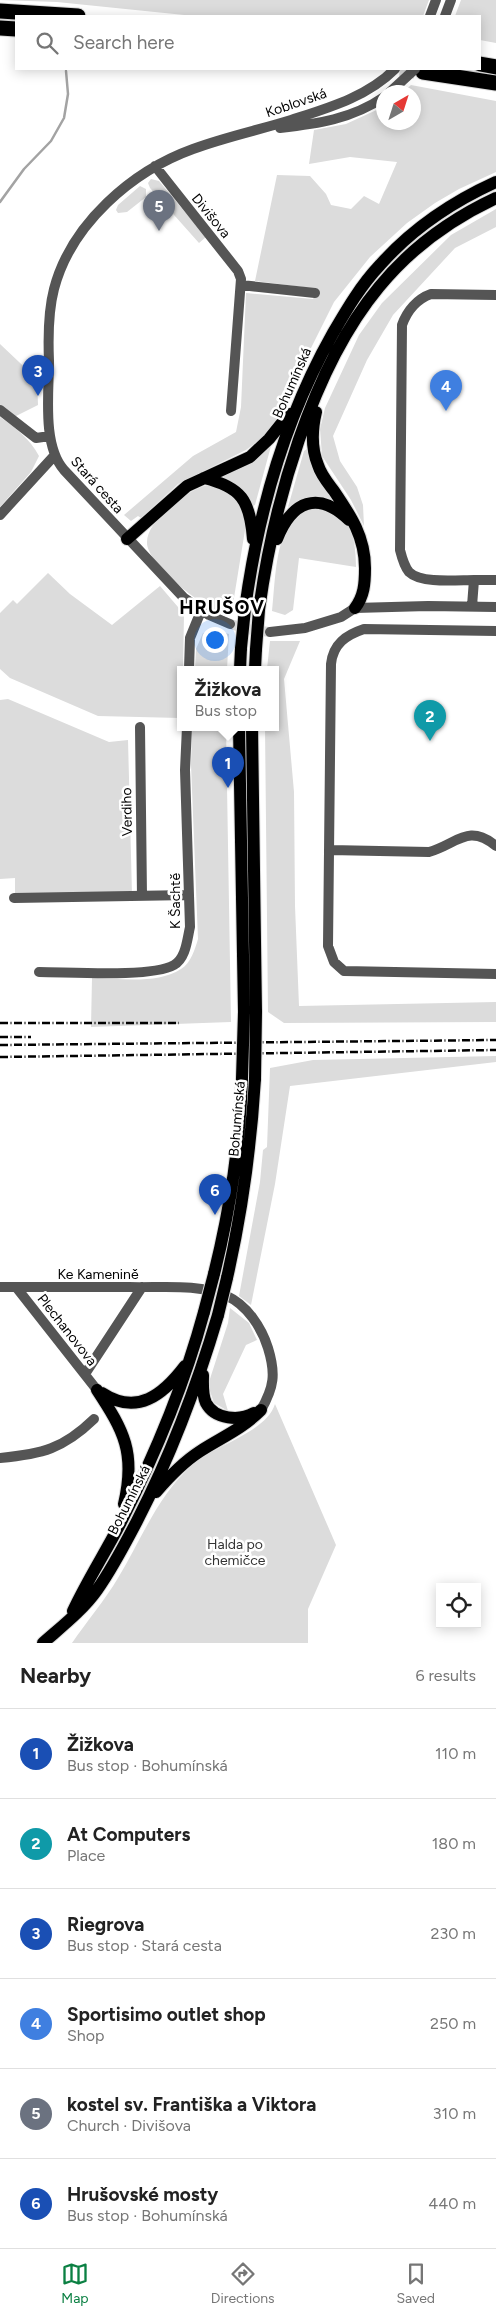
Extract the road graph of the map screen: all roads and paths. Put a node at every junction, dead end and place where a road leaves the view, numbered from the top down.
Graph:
1 (436, 0) edge
2 (450, 0) edge
3 (4, 11) edge
4 (63, 15) edge
5 (430, 15) edge
6 (445, 15) edge
7 (0, 28) edge
8 (15, 29) edge
9 (481, 64) edge
10 (496, 67) edge
11 (394, 70) edge
12 (419, 70) edge
13 (496, 83) edge
14 (399, 85) edge
15 (376, 101) edge
16 (263, 129) junction
17 (155, 166) junction
18 (496, 182) edge
19 (496, 198) edge
20 (241, 284) junction
21 (315, 293) dead end
22 (496, 295) edge
23 (328, 372) junction
24 (303, 393) junction
25 (0, 410) edge
26 (231, 411) dead end
27 (50, 436) junction
28 (54, 456) junction
29 (204, 478) junction
30 (0, 515) edge
31 (358, 529) junction
32 (127, 539) junction
33 (251, 568) junction
34 (265, 570) junction
35 (474, 580) junction
36 (496, 580) edge
37 (472, 606) junction
38 (496, 607) edge
39 (355, 608) junction
40 (202, 611) junction
41 (230, 624) tunnel mouth
42 (496, 631) edge
43 (270, 632) tunnel mouth
44 (189, 666) edge
45 (240, 666) edge
46 (254, 666) edge
47 (140, 727) dead end
48 (187, 731) edge
49 (239, 731) edge
50 (252, 731) edge
51 (496, 846) edge
52 (330, 850) junction
53 (189, 894) junction
54 (142, 896) junction
55 (14, 898) dead end
56 (39, 972) dead end
57 (496, 974) edge
58 (250, 1012) junction
59 (249, 1078) junction
60 (0, 1287) edge
61 (16, 1287) junction
62 (142, 1288) junction
63 (207, 1351) junction
64 (192, 1356) junction
65 (85, 1374) junction
66 (97, 1390) junction
67 (260, 1410) junction
68 (94, 1420) dead end
69 (0, 1458) edge
70 (146, 1503) junction
71 (119, 1526) junction
72 (68, 1622) junction
73 (43, 1643) edge
74 (54, 1643) edge

1 - 5 street
2 - 6 street
3 - 4 highway
7 - 8 highway
9 - 10 highway
11 - 16 street, Koblovská
12 - 13 highway
12 - 14 street, bridge
15 - 16 street, Koblovská
16 - 17 street, Stará cesta
17 - 20 street, Divišova
17 - 27 street, Stará cesta
18 - 24 main road, Bohumínská
19 - 23 main road, Bohumínská
20 - 21 street
20 - 26 street, Divišova
22 - 35 street
23 - 31 main road
23 - 34 main road, Bohumínská
24 - 29 main road
24 - 33 main road, Bohumínská
25 - 27 street
27 - 28 street, Stará cesta
28 - 30 street
28 - 32 street, Stará cesta
29 - 32 main road
29 - 33 main road
31 - 34 main road
31 - 39 main road
32 - 40 street, Stará cesta
33 - 45 main road, Bohumínská, bridge
34 - 46 main road, Bohumínská, bridge
35 - 36 street
35 - 37 street
37 - 38 street
37 - 39 street
39 - 43 street
40 - 41 street, Stará cesta
40 - 44 street
42 - 52 street
47 - 54 street, Verdiho
48 - 53 street, K Šachtě
49 - 58 main road, Bohumínská
50 - 58 main road, Bohumínská
51 - 52 street
52 - 57 street
53 - 54 street
53 - 56 street, K Šachtě
54 - 55 street
58 - 59 main road, Bohumínská, bridge
59 - 63 main road, Bohumínská, bridge
59 - 64 main road, Bohumínská, bridge
60 - 61 street, Ke Kamenině
61 - 62 street, Ke Kamenině
61 - 65 street, Plechanovova
62 - 65 street
62 - 67 street, Ke Kamenině
63 - 67 main road
63 - 70 main road, Bohumínská
64 - 66 main road
64 - 71 main road, Bohumínská
65 - 66 street, Plechanovova
66 - 71 main road
67 - 70 main road
68 - 69 street
70 - 72 main road, Bohumínská
71 - 72 main road, Bohumínská
72 - 73 main road
72 - 74 main road, Bohumínská

